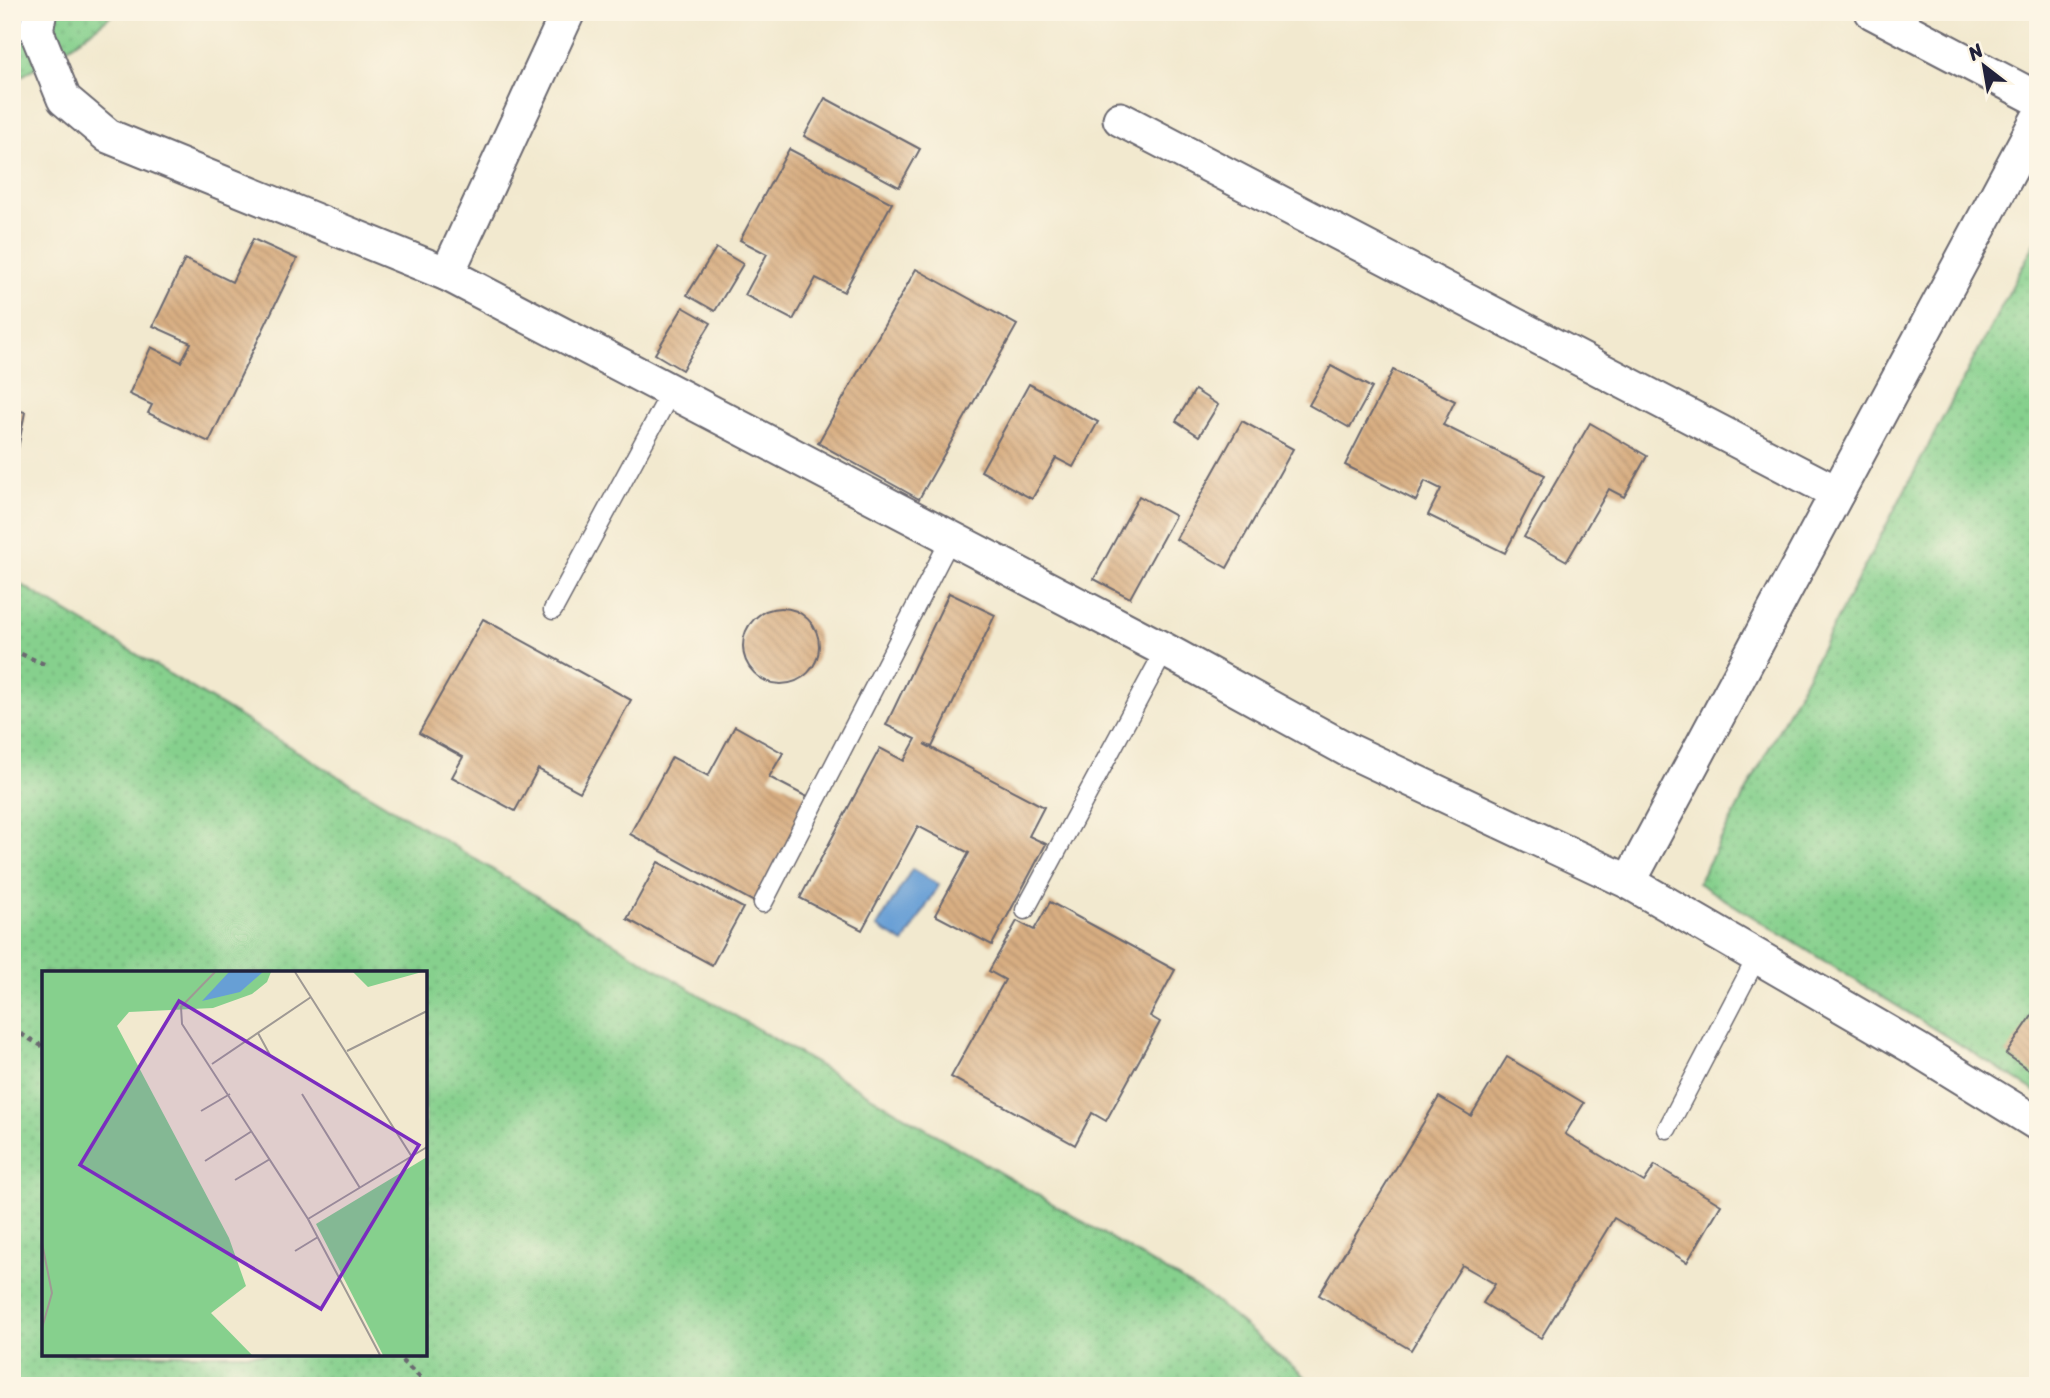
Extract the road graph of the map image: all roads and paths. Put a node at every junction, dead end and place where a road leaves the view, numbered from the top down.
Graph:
1 (40, 12) edge
2 (568, 12) edge
3 (1871, 12) edge
4 (2038, 99) edge
5 (2038, 118) edge
6 (1120, 119) dead end
7 (447, 274) junction
8 (672, 390) junction
9 (1837, 493) junction
10 (951, 537) junction
11 (553, 610) dead end
12 (12, 650) edge
13 (1166, 650) junction
14 (46, 665) dead end
15 (1629, 882) junction
16 (763, 904) dead end
17 (1025, 910) dead end
18 (1757, 957) junction
19 (12, 1029) edge
20 (42, 1046) edge
21 (2038, 1124) edge
22 (1667, 1129) dead end
23 (396, 1356) edge
24 (430, 1386) edge

1 - 7 street
2 - 7 street
3 - 4 street
5 - 9 street
6 - 9 street
7 - 8 street
8 - 10 street
8 - 11 lane
9 - 15 street
10 - 13 street
10 - 16 lane
12 - 14 path
13 - 15 street
13 - 17 lane
15 - 18 street
18 - 21 street
18 - 22 lane
19 - 20 path
23 - 24 path

